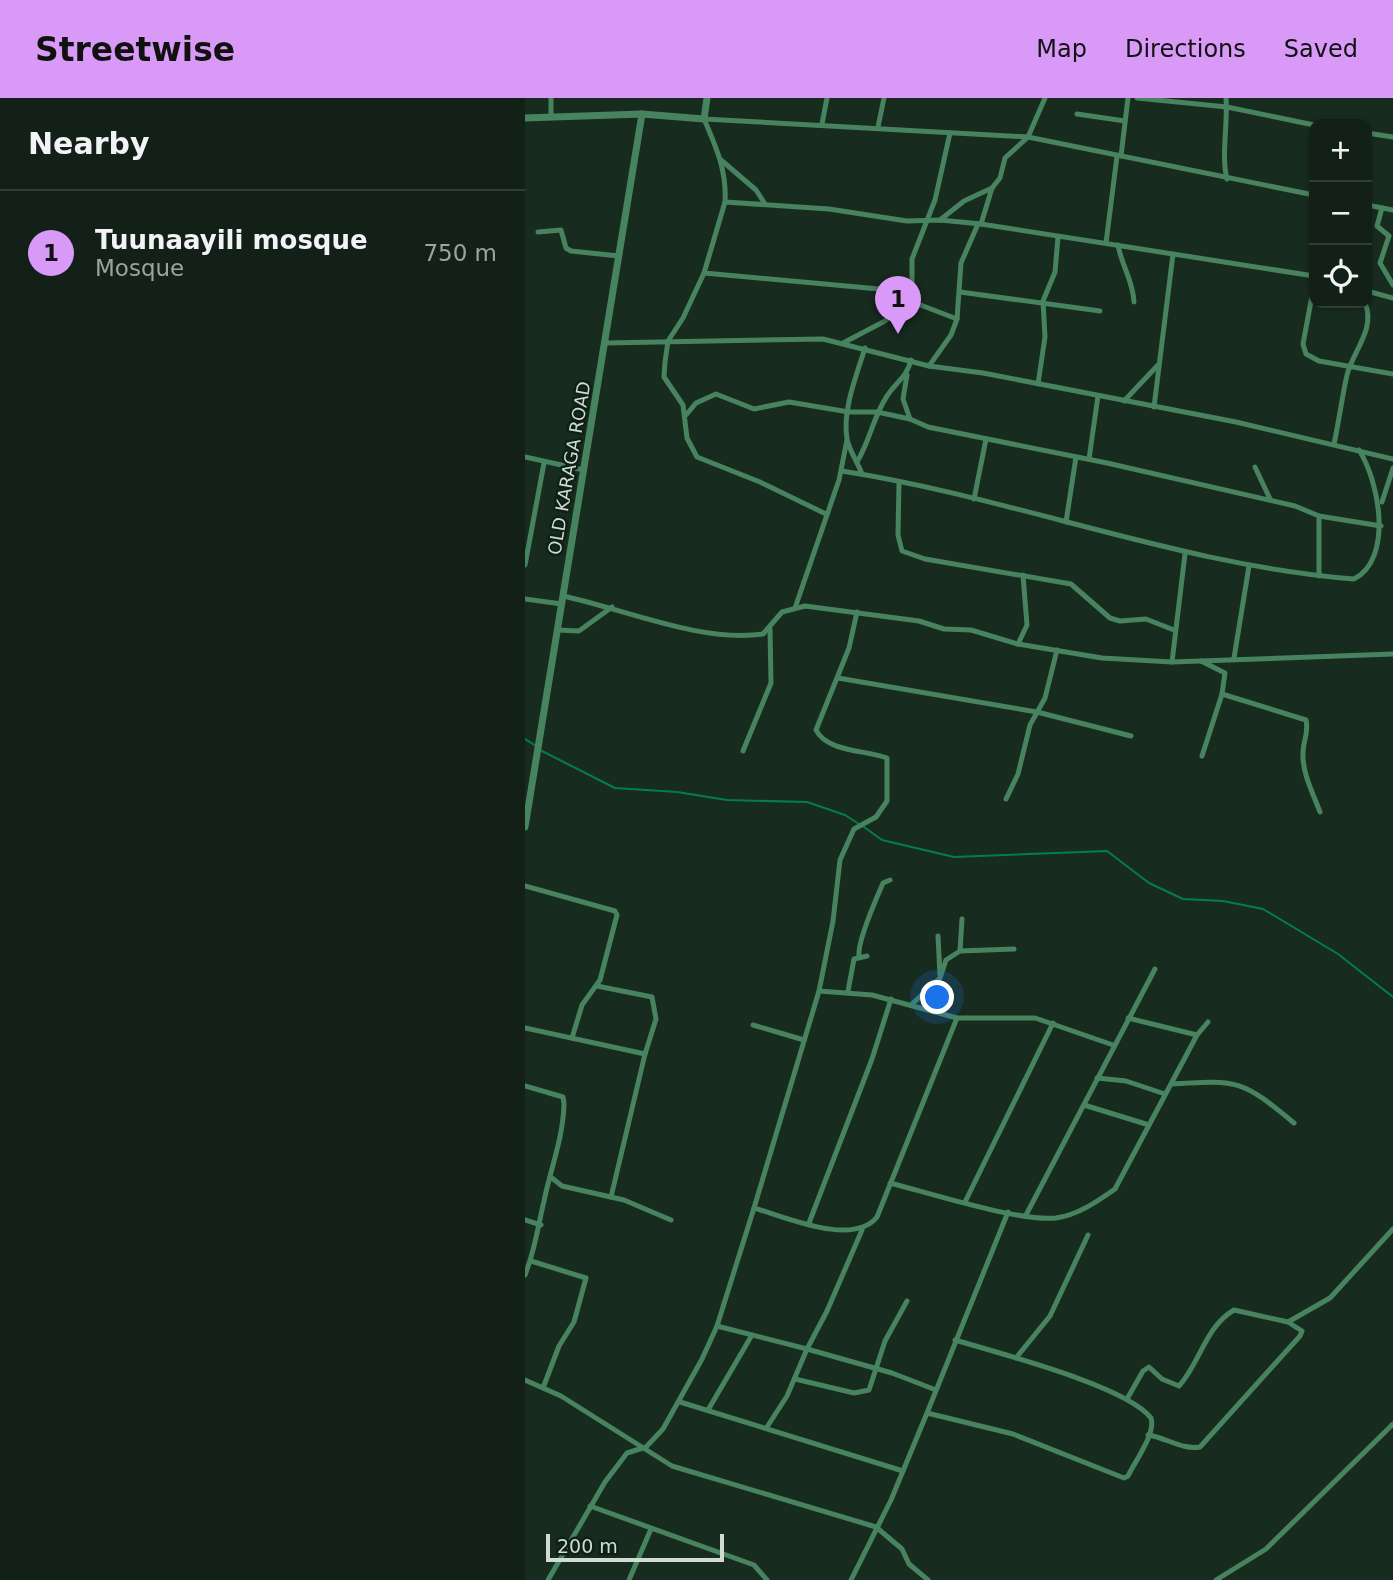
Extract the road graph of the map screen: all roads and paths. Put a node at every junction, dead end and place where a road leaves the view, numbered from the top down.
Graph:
1 (551, 98) edge
2 (707, 98) edge
3 (827, 98) edge
4 (884, 98) edge
5 (1044, 98) edge
6 (1128, 98) edge
7 (1137, 98) edge
8 (1226, 98) edge
9 (1227, 107) junction
10 (642, 114) junction
11 (1077, 114) dead end
12 (551, 116) junction
13 (525, 118) edge
14 (704, 119) junction
15 (1125, 121) junction
16 (822, 124) junction
17 (1309, 124) edge
18 (878, 127) junction
19 (950, 133) junction
20 (1372, 134) edge
21 (1028, 137) junction
22 (1393, 137) edge
23 (1119, 156) junction
24 (721, 160) junction
25 (1227, 179) junction
26 (992, 188) junction
27 (1309, 195) edge
28 (725, 202) junction
29 (765, 204) junction
30 (1372, 206) edge
31 (1382, 208) junction
32 (1393, 210) edge
33 (927, 220) junction
34 (940, 220) junction
35 (980, 224) junction
36 (538, 232) dead end
37 (1058, 237) junction
38 (1106, 243) junction
39 (1118, 245) junction
40 (1173, 254) junction
41 (619, 256) junction
42 (704, 273) junction
43 (1309, 273) edge
44 (1393, 285) edge
45 (960, 292) junction
46 (1372, 292) edge
47 (1377, 294) junction
48 (1393, 298) edge
49 (1372, 299) edge
50 (912, 300) junction
51 (1043, 301) junction
52 (1134, 302) dead end
53 (1310, 308) edge
54 (1366, 308) edge
55 (1100, 311) dead end
56 (957, 319) junction
57 (668, 341) junction
58 (606, 343) junction
59 (842, 343) junction
60 (865, 348) junction
61 (911, 360) junction
62 (1159, 364) junction
63 (929, 366) junction
64 (1350, 366) junction
65 (1393, 372) edge
66 (908, 374) junction
67 (1038, 384) junction
68 (1098, 397) junction
69 (1124, 401) junction
70 (1154, 407) junction
71 (849, 412) junction
72 (877, 412) junction
73 (686, 415) junction
74 (910, 419) junction
75 (986, 439) junction
76 (847, 440) junction
77 (1334, 444) junction
78 (1360, 450) junction
79 (525, 457) edge
80 (1076, 457) junction
81 (1393, 458) edge
82 (1089, 459) junction
83 (857, 462) junction
84 (544, 463) junction
85 (1255, 467) dead end
86 (1393, 468) edge
87 (585, 470) junction
88 (842, 471) junction
89 (862, 474) junction
90 (899, 482) junction
91 (974, 499) junction
92 (1271, 499) junction
93 (1381, 503) junction
94 (826, 514) junction
95 (1319, 516) junction
96 (1066, 522) junction
97 (1381, 526) junction
98 (1185, 554) junction
99 (525, 565) edge
100 (1249, 566) junction
101 (1023, 575) junction
102 (1319, 576) junction
103 (525, 599) edge
104 (562, 600) junction
105 (612, 607) junction
106 (795, 607) junction
107 (857, 612) junction
108 (770, 629) junction
109 (557, 630) junction
110 (1174, 630) junction
111 (1018, 644) junction
112 (1057, 650) junction
113 (1393, 654) edge
114 (1234, 658) junction
115 (1198, 659) junction
116 (1172, 662) junction
117 (838, 678) junction
118 (1222, 694) junction
119 (1037, 712) junction
120 (1131, 736) dead end
121 (743, 751) dead end
122 (1202, 756) dead end
123 (1006, 799) dead end
124 (1320, 812) dead end
125 (525, 827) edge
126 (890, 880) dead end
127 (525, 886) edge
128 (962, 919) dead end
129 (938, 936) dead end
130 (1014, 950) dead end
131 (960, 951) junction
132 (859, 956) junction
133 (867, 956) dead end
134 (1155, 969) dead end
135 (940, 978) junction
136 (597, 986) junction
137 (819, 991) junction
138 (848, 991) junction
139 (891, 999) junction
140 (912, 1004) junction
141 (957, 1018) junction
142 (1128, 1018) junction
143 (1208, 1022) dead end
144 (1053, 1023) junction
145 (753, 1025) dead end
146 (525, 1028) edge
147 (1197, 1035) junction
148 (572, 1038) junction
149 (804, 1040) junction
150 (1113, 1045) junction
151 (645, 1054) junction
152 (1097, 1078) junction
153 (1171, 1084) junction
154 (525, 1086) edge
155 (1165, 1094) junction
156 (1084, 1105) junction
157 (1294, 1123) dead end
158 (1149, 1125) junction
159 (552, 1178) junction
160 (890, 1183) junction
161 (611, 1197) junction
162 (965, 1202) junction
163 (754, 1208) junction
164 (1008, 1212) junction
165 (1027, 1215) junction
166 (525, 1220) edge
167 (671, 1220) dead end
168 (809, 1223) junction
169 (541, 1225) junction
170 (1393, 1229) edge
171 (863, 1230) junction
172 (1088, 1235) dead end
173 (531, 1261) junction
174 (525, 1275) edge
175 (907, 1301) dead end
176 (1288, 1322) junction
177 (717, 1326) junction
178 (751, 1335) junction
179 (955, 1340) junction
180 (807, 1349) junction
181 (1016, 1359) junction
182 (876, 1370) junction
183 (795, 1378) junction
184 (525, 1380) edge
185 (543, 1388) junction
186 (936, 1390) junction
187 (1127, 1399) junction
188 (680, 1402) junction
189 (708, 1410) junction
190 (927, 1413) junction
191 (1393, 1424) edge
192 (767, 1427) junction
193 (1149, 1436) junction
194 (646, 1447) junction
195 (903, 1471) junction
196 (590, 1506) junction
197 (876, 1527) junction
198 (651, 1530) junction
199 (1220, 1579) edge
200 (548, 1580) edge
201 (629, 1580) edge
202 (767, 1580) edge
203 (851, 1580) edge
204 (928, 1580) edge

1 - 12 street
2 - 14 street
3 - 16 street
4 - 18 street
5 - 21 street
6 - 15 street
7 - 9 street
8 - 9 street
9 - 17 street
9 - 25 street
10 - 12 street
10 - 14 street
10 - 41 street, OLD KARAGA ROAD
11 - 15 street
12 - 13 street
14 - 16 street
14 - 24 street
15 - 23 street
16 - 18 street
18 - 19 street
19 - 21 street
19 - 33 street
20 - 22 street
21 - 23 street
21 - 26 street
23 - 25 street
23 - 38 street
24 - 28 street
24 - 29 street
25 - 27 street
26 - 34 street
26 - 35 street
28 - 29 street
28 - 42 street
29 - 33 street
30 - 31 street
31 - 32 street
31 - 44 street
33 - 34 street
33 - 50 street
34 - 35 street
35 - 37 street
35 - 45 street
36 - 41 street
37 - 38 street
37 - 51 street
38 - 39 street
39 - 40 street
39 - 52 street
40 - 43 street
40 - 62 street
41 - 58 street, OLD KARAGA ROAD
42 - 50 street
42 - 57 street
45 - 51 street
45 - 56 street
46 - 47 street
47 - 48 street
47 - 49 street
50 - 56 street
50 - 59 street
51 - 55 street
51 - 67 street
53 - 64 street
54 - 64 street
56 - 63 street
57 - 58 street
57 - 59 street
57 - 73 street
58 - 87 street, OLD KARAGA ROAD
59 - 60 street
60 - 61 street
60 - 71 street
61 - 63 street
61 - 66 street
62 - 69 street
62 - 70 street
63 - 67 street
64 - 65 street
64 - 77 street
66 - 72 street
66 - 74 street
67 - 68 street
68 - 69 street
68 - 82 street
69 - 70 street
70 - 77 street
71 - 72 street
71 - 73 street
71 - 76 street
72 - 74 street
72 - 83 street
73 - 94 street
74 - 75 street
75 - 80 street
75 - 91 street
76 - 83 street
76 - 88 street
77 - 78 street
78 - 81 street
78 - 93 street
79 - 84 street
80 - 82 street
80 - 96 street
82 - 92 street
83 - 89 street
84 - 87 street
84 - 99 street
85 - 92 street
86 - 93 street
87 - 104 street, OLD KARAGA ROAD
88 - 89 street
88 - 94 street
89 - 90 street
90 - 91 street
90 - 101 street
91 - 96 street
92 - 95 street
93 - 97 street
94 - 106 street
95 - 97 street
95 - 102 street
96 - 98 street
97 - 102 street
98 - 100 street
98 - 110 street
100 - 102 street
100 - 114 street
101 - 110 street
101 - 111 street
103 - 104 street
104 - 105 street
104 - 109 street, OLD KARAGA ROAD
105 - 108 street
105 - 109 street
106 - 107 street
106 - 108 street
107 - 111 street
107 - 117 street
108 - 121 street
109 - 125 street, OLD KARAGA ROAD
110 - 116 street
111 - 112 street
112 - 116 street
112 - 119 street
113 - 114 street
114 - 115 street
115 - 116 street
115 - 118 street
117 - 119 street
117 - 137 street
118 - 122 street
118 - 124 street
119 - 120 street
119 - 123 street
126 - 132 street
127 - 136 street
128 - 131 street
129 - 135 street
130 - 131 street
131 - 135 street
132 - 133 street
132 - 138 street
134 - 142 street
135 - 140 street
136 - 148 street
136 - 151 street
137 - 138 street
137 - 149 street
138 - 139 street
139 - 140 street
139 - 168 street
140 - 141 street
141 - 144 street
141 - 160 street
142 - 147 street
142 - 150 street
143 - 147 street
144 - 150 street
144 - 162 street
145 - 149 street
146 - 148 street
147 - 153 street
148 - 151 street
149 - 163 street
150 - 152 street
151 - 161 street
152 - 155 street
152 - 156 street
153 - 155 street
153 - 157 street
154 - 159 street
155 - 158 street
156 - 158 street
156 - 165 street
158 - 165 street
159 - 161 street
159 - 169 street
160 - 162 street
160 - 171 street
161 - 167 street
162 - 164 street
163 - 168 street
163 - 177 street
164 - 165 street
164 - 179 street
166 - 169 street
168 - 171 street
169 - 173 street
170 - 176 street
171 - 180 street
172 - 181 street
173 - 174 street
173 - 185 street
175 - 182 street
176 - 187 street
176 - 193 street
177 - 178 street
177 - 188 street
178 - 180 street
178 - 189 street
179 - 181 street
179 - 186 street
180 - 182 street
180 - 183 street
181 - 187 street
182 - 183 street
182 - 186 street
183 - 192 street
184 - 185 street
185 - 194 street
186 - 190 street
187 - 193 street
188 - 189 street
188 - 194 street
189 - 192 street
190 - 193 street
190 - 195 street
191 - 199 street
192 - 195 street
194 - 196 street
194 - 197 street
195 - 197 street
196 - 198 street
196 - 200 street
197 - 203 street
197 - 204 street
198 - 201 street
198 - 202 street

